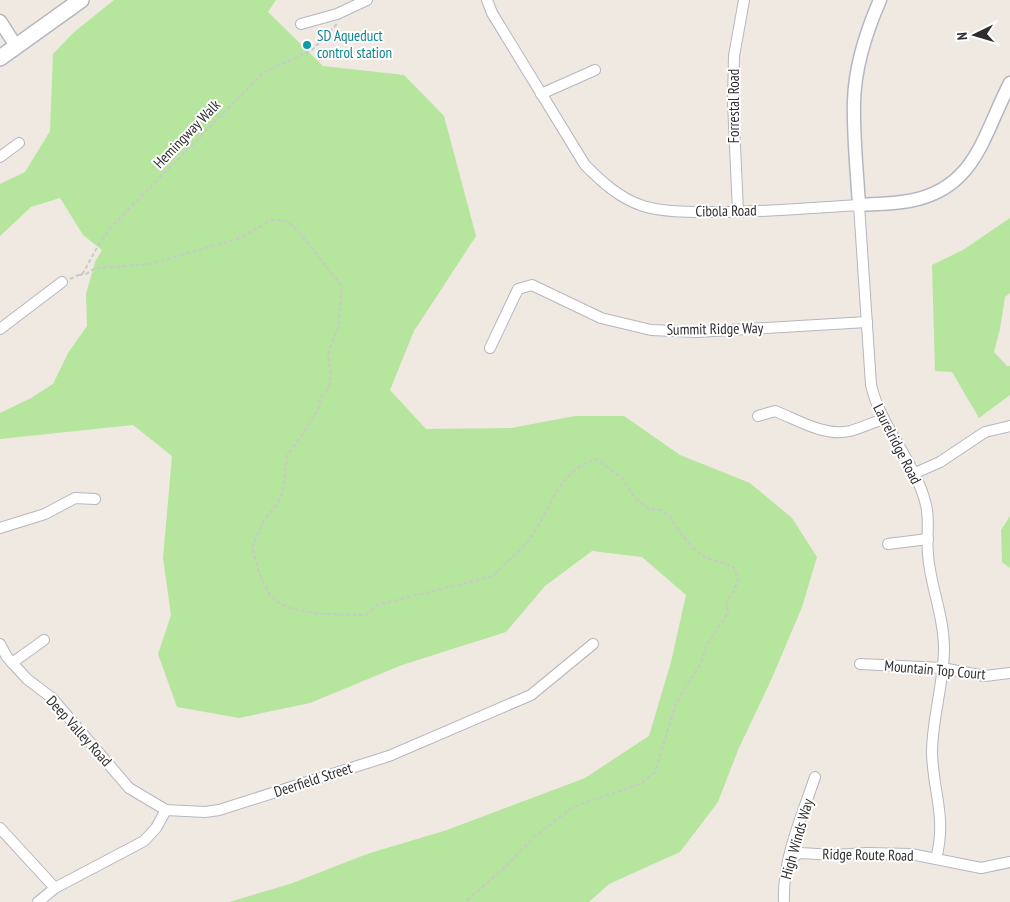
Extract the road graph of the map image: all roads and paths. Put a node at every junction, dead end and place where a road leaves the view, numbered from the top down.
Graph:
1 (81, 0) edge
2 (367, 0) edge
3 (487, 0) edge
4 (744, 0) edge
5 (880, 0) edge
6 (334, 15) junction
7 (0, 21) edge
8 (301, 24) dead end
9 (16, 46) junction
10 (0, 58) edge
11 (595, 70) dead end
12 (1010, 83) edge
13 (541, 94) junction
14 (19, 143) dead end
15 (0, 156) edge
16 (859, 205) junction
17 (738, 212) junction
18 (79, 275) junction
19 (62, 282) joint
20 (867, 322) junction
21 (0, 329) edge
22 (490, 348) dead end
23 (758, 416) dead end
24 (883, 419) junction
25 (1010, 426) edge
26 (913, 474) junction
27 (95, 499) dead end
28 (0, 528) edge
29 (928, 539) junction
30 (888, 544) dead end
31 (44, 640) dead end
32 (0, 644) edge
33 (593, 644) dead end
34 (12, 663) junction
35 (860, 664) dead end
36 (942, 668) junction
37 (1010, 673) edge
38 (815, 777) dead end
39 (166, 810) junction
40 (0, 828) edge
41 (936, 858) junction
42 (789, 862) junction
43 (1010, 862) edge
44 (55, 888) junction
45 (38, 902) edge
46 (465, 902) edge
47 (784, 902) edge

1 - 9 main road
2 - 6 street
3 - 13 street, Cibola Road
4 - 17 street, Forrestal Road
5 - 16 street, Laurelridge Road
6 - 8 street
6 - 18 path, Hemingway Walk
7 - 9 street
9 - 10 main road
11 - 13 street
12 - 16 street, Cibola Road
13 - 17 street, Cibola Road
14 - 15 street
16 - 17 street, Cibola Road
16 - 20 street, Laurelridge Road
18 - 19 path
18 - 46 path
19 - 21 street
20 - 22 street, Summit Ridge Way
20 - 24 street, Laurelridge Road
23 - 24 street
24 - 26 street, Laurelridge Road
25 - 26 street
26 - 29 street, Laurelridge Road
27 - 28 street
29 - 30 street
29 - 36 street, Laurelridge Road
31 - 34 street
32 - 34 street, Deep Valley Road
33 - 39 street, Deerfield Street
34 - 39 street, Deep Valley Road
35 - 36 street, Mountain Top Court
36 - 37 street, Mountain Top Court
36 - 41 street, Laurelridge Road
38 - 42 street, High Winds Way
39 - 44 street
40 - 44 street
41 - 42 street, Ridge Route Road
41 - 43 street, Ridge Route Road
42 - 47 street, High Winds Way
44 - 45 street

